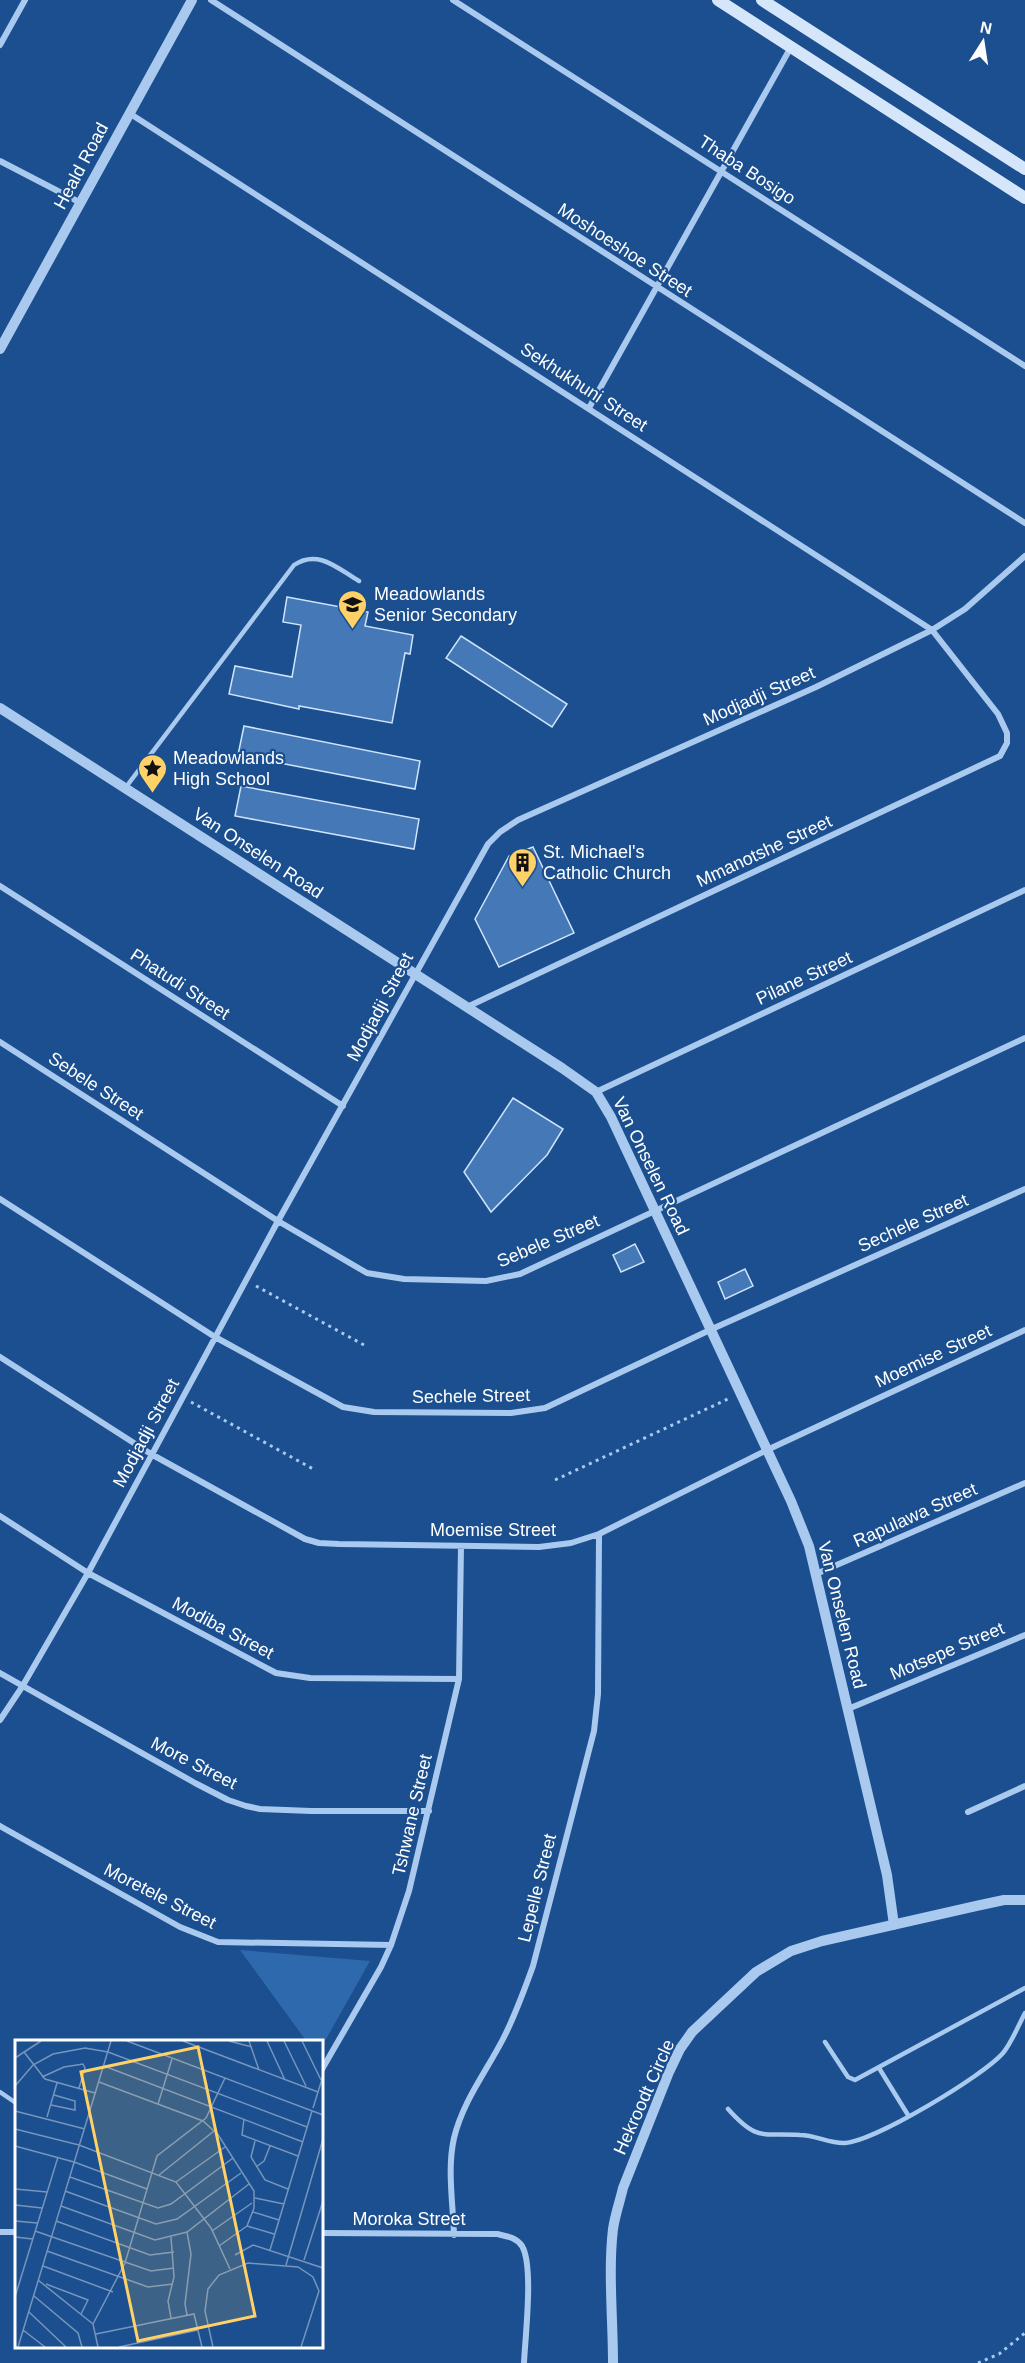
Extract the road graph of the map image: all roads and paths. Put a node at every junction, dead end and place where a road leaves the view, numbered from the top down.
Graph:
1 (25, 0) edge
2 (192, 0) edge
3 (211, 0) edge
4 (453, 0) edge
5 (718, 0) edge
6 (762, 0) edge
7 (0, 45) edge
8 (791, 47) junction
9 (129, 113) junction
10 (0, 161) edge
11 (1025, 169) edge
12 (722, 172) junction
13 (1025, 198) edge
14 (81, 203) junction
15 (657, 289) junction
16 (0, 349) edge
17 (1025, 366) edge
18 (589, 408) junction
19 (1025, 524) edge
20 (1025, 556) edge
21 (358, 581) dead end
22 (932, 630) junction
23 (0, 708) edge
24 (998, 714) joint
25 (126, 787) junction
26 (0, 886) edge
27 (1025, 890) edge
28 (415, 974) junction
29 (467, 1007) junction
30 (1025, 1038) edge
31 (0, 1042) edge
32 (596, 1092) junction
33 (344, 1106) junction
34 (1025, 1190) edge
35 (0, 1199) edge
36 (655, 1210) junction
37 (278, 1221) junction
38 (247, 1281) junction
39 (712, 1329) junction
40 (1025, 1330) edge
41 (215, 1337) junction
42 (364, 1346) dead end
43 (0, 1357) edge
44 (741, 1393) junction
45 (182, 1397) junction
46 (766, 1450) junction
47 (151, 1454) junction
48 (315, 1470) dead end
49 (555, 1480) dead end
50 (1025, 1483) edge
51 (0, 1516) edge
52 (599, 1534) junction
53 (461, 1546) junction
54 (88, 1573) junction
55 (816, 1574) junction
56 (1025, 1635) edge
57 (0, 1673) edge
58 (459, 1679) junction
59 (22, 1687) junction
60 (848, 1709) junction
61 (0, 1720) edge
62 (1025, 1786) edge
63 (429, 1811) junction
64 (968, 1812) dead end
65 (0, 1826) edge
66 (1025, 1900) edge
67 (894, 1925) junction
68 (391, 1945) junction
69 (1025, 1988) edge
70 (1025, 2013) edge
71 (825, 2042) dead end
72 (879, 2068) junction
73 (322, 2069) edge
74 (0, 2092) edge
75 (15, 2102) edge
76 (728, 2109) dead end
77 (908, 2115) junction
78 (322, 2233) edge
79 (454, 2235) junction
80 (1025, 2333) edge
81 (524, 2363) edge
82 (613, 2363) edge
83 (978, 2363) edge

1 - 7 street
2 - 9 street, Heald Road
3 - 15 street, Moshoeshoe Street
4 - 12 street, Thaba Bosigo
5 - 8 main road
6 - 11 main road
8 - 12 street
8 - 13 main road
9 - 14 street, Heald Road
9 - 18 street, Sekhukhuni Street
10 - 14 street
12 - 15 street
12 - 17 street, Thaba Bosigo
14 - 16 street, Heald Road
15 - 18 street
15 - 19 street, Moshoeshoe Street
18 - 22 street, Sekhukhuni Street
20 - 22 street, Modjadji Street
21 - 25 lane
22 - 24 street, Sekhukhuni Street
22 - 28 street, Modjadji Street
23 - 25 street, Van Onselen Road
24 - 29 street, Mmanotshe Street
25 - 28 street, Van Onselen Road
26 - 33 street, Phatudi Street
27 - 32 street, Pilane Street
28 - 29 street, Van Onselen Road
28 - 33 street, Modjadji Street
29 - 32 street, Van Onselen Road
30 - 36 street, Sebele Street
31 - 37 street, Sebele Street
32 - 36 street, Van Onselen Road
33 - 37 street, Modjadji Street
34 - 39 street, Sechele Street
35 - 41 street, Sechele Street
36 - 37 street, Sebele Street
36 - 39 street, Van Onselen Road
37 - 38 street, Modjadji Street
38 - 41 street, Modjadji Street
38 - 42 path
39 - 41 street, Sechele Street
39 - 44 street, Van Onselen Road
40 - 46 street, Moemise Street
41 - 45 street, Modjadji Street
43 - 47 street, Moemise Street
44 - 46 street, Van Onselen Road
44 - 49 path
45 - 47 street, Modjadji Street
45 - 48 path
46 - 52 street, Moemise Street
46 - 55 street, Van Onselen Road
47 - 53 street, Moemise Street
47 - 54 street, Modjadji Street
50 - 55 street, Rapulawa Street
51 - 54 street, Modiba Street
52 - 53 street, Moemise Street
52 - 79 street, Lepelle Street
53 - 58 street, Tshwane Street
54 - 58 street, Modiba Street
54 - 59 street, Modjadji Street
55 - 60 street, Van Onselen Road
56 - 60 street, Motsepe Street
57 - 59 street, More Street
58 - 63 street, Tshwane Street
59 - 61 street, Modjadji Street
59 - 63 street, More Street
60 - 67 street, Van Onselen Road
62 - 64 street
63 - 68 street, Tshwane Street
65 - 68 street, Moretele Street
66 - 67 street, Hekroodt Circle
67 - 82 street, Hekroodt Circle
68 - 73 street, Tshwane Street
69 - 72 lane
70 - 77 lane
71 - 72 lane
72 - 77 lane
74 - 75 lane
76 - 77 lane
78 - 79 street, Moroka Street
79 - 81 street, Moroka Street
80 - 83 path

